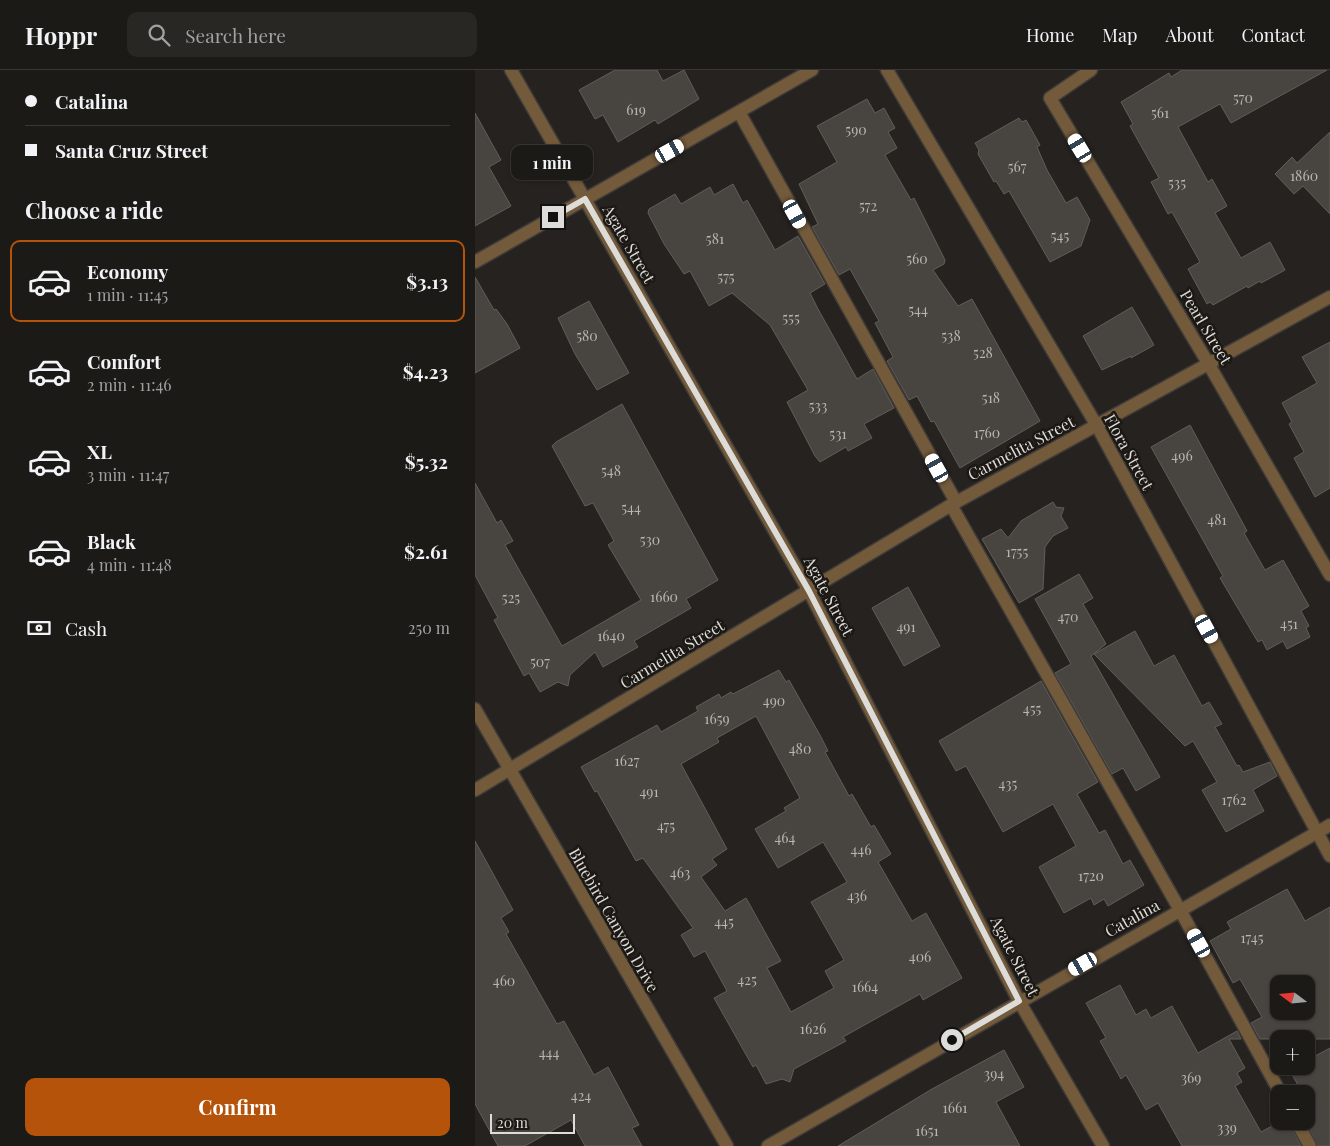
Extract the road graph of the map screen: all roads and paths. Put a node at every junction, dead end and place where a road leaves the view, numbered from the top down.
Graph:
1 (511, 70) edge
2 (812, 70) edge
3 (887, 70) edge
4 (1091, 70) edge
5 (739, 112) junction
6 (585, 199) junction
7 (475, 262) edge
8 (1330, 297) edge
9 (1208, 363) junction
10 (1097, 426) junction
11 (954, 504) junction
12 (1330, 575) edge
13 (809, 591) junction
14 (475, 709) edge
15 (509, 770) junction
16 (475, 790) edge
17 (1330, 825) edge
18 (1317, 832) junction
19 (1330, 856) edge
20 (1180, 910) junction
21 (1019, 1001) junction
22 (1276, 1085) edge
23 (1301, 1130) edge
24 (727, 1146) edge
25 (768, 1146) edge
26 (1103, 1146) edge
27 (1310, 1146) edge

1 - 6 street, Agate Street
2 - 5 street
3 - 10 street, Flora Street
4 - 9 street, Pearl Street
5 - 6 street
5 - 11 street
6 - 7 street
6 - 13 street, Agate Street
8 - 9 street, Carmelita Street
9 - 10 street, Carmelita Street
9 - 12 street, Pearl Street
10 - 11 street, Carmelita Street
10 - 18 street, Flora Street
11 - 13 street, Carmelita Street
11 - 20 street
13 - 15 street, Carmelita Street
13 - 21 street, Agate Street
14 - 15 street, Bluebird Canyon Drive
15 - 16 street, Carmelita Street
15 - 24 street, Bluebird Canyon Drive
17 - 18 street, Catalina
18 - 19 street, Flora Street
18 - 20 street, Catalina
20 - 21 street, Catalina
20 - 22 street
21 - 25 street, Catalina
21 - 26 street, Agate Street
23 - 27 street

